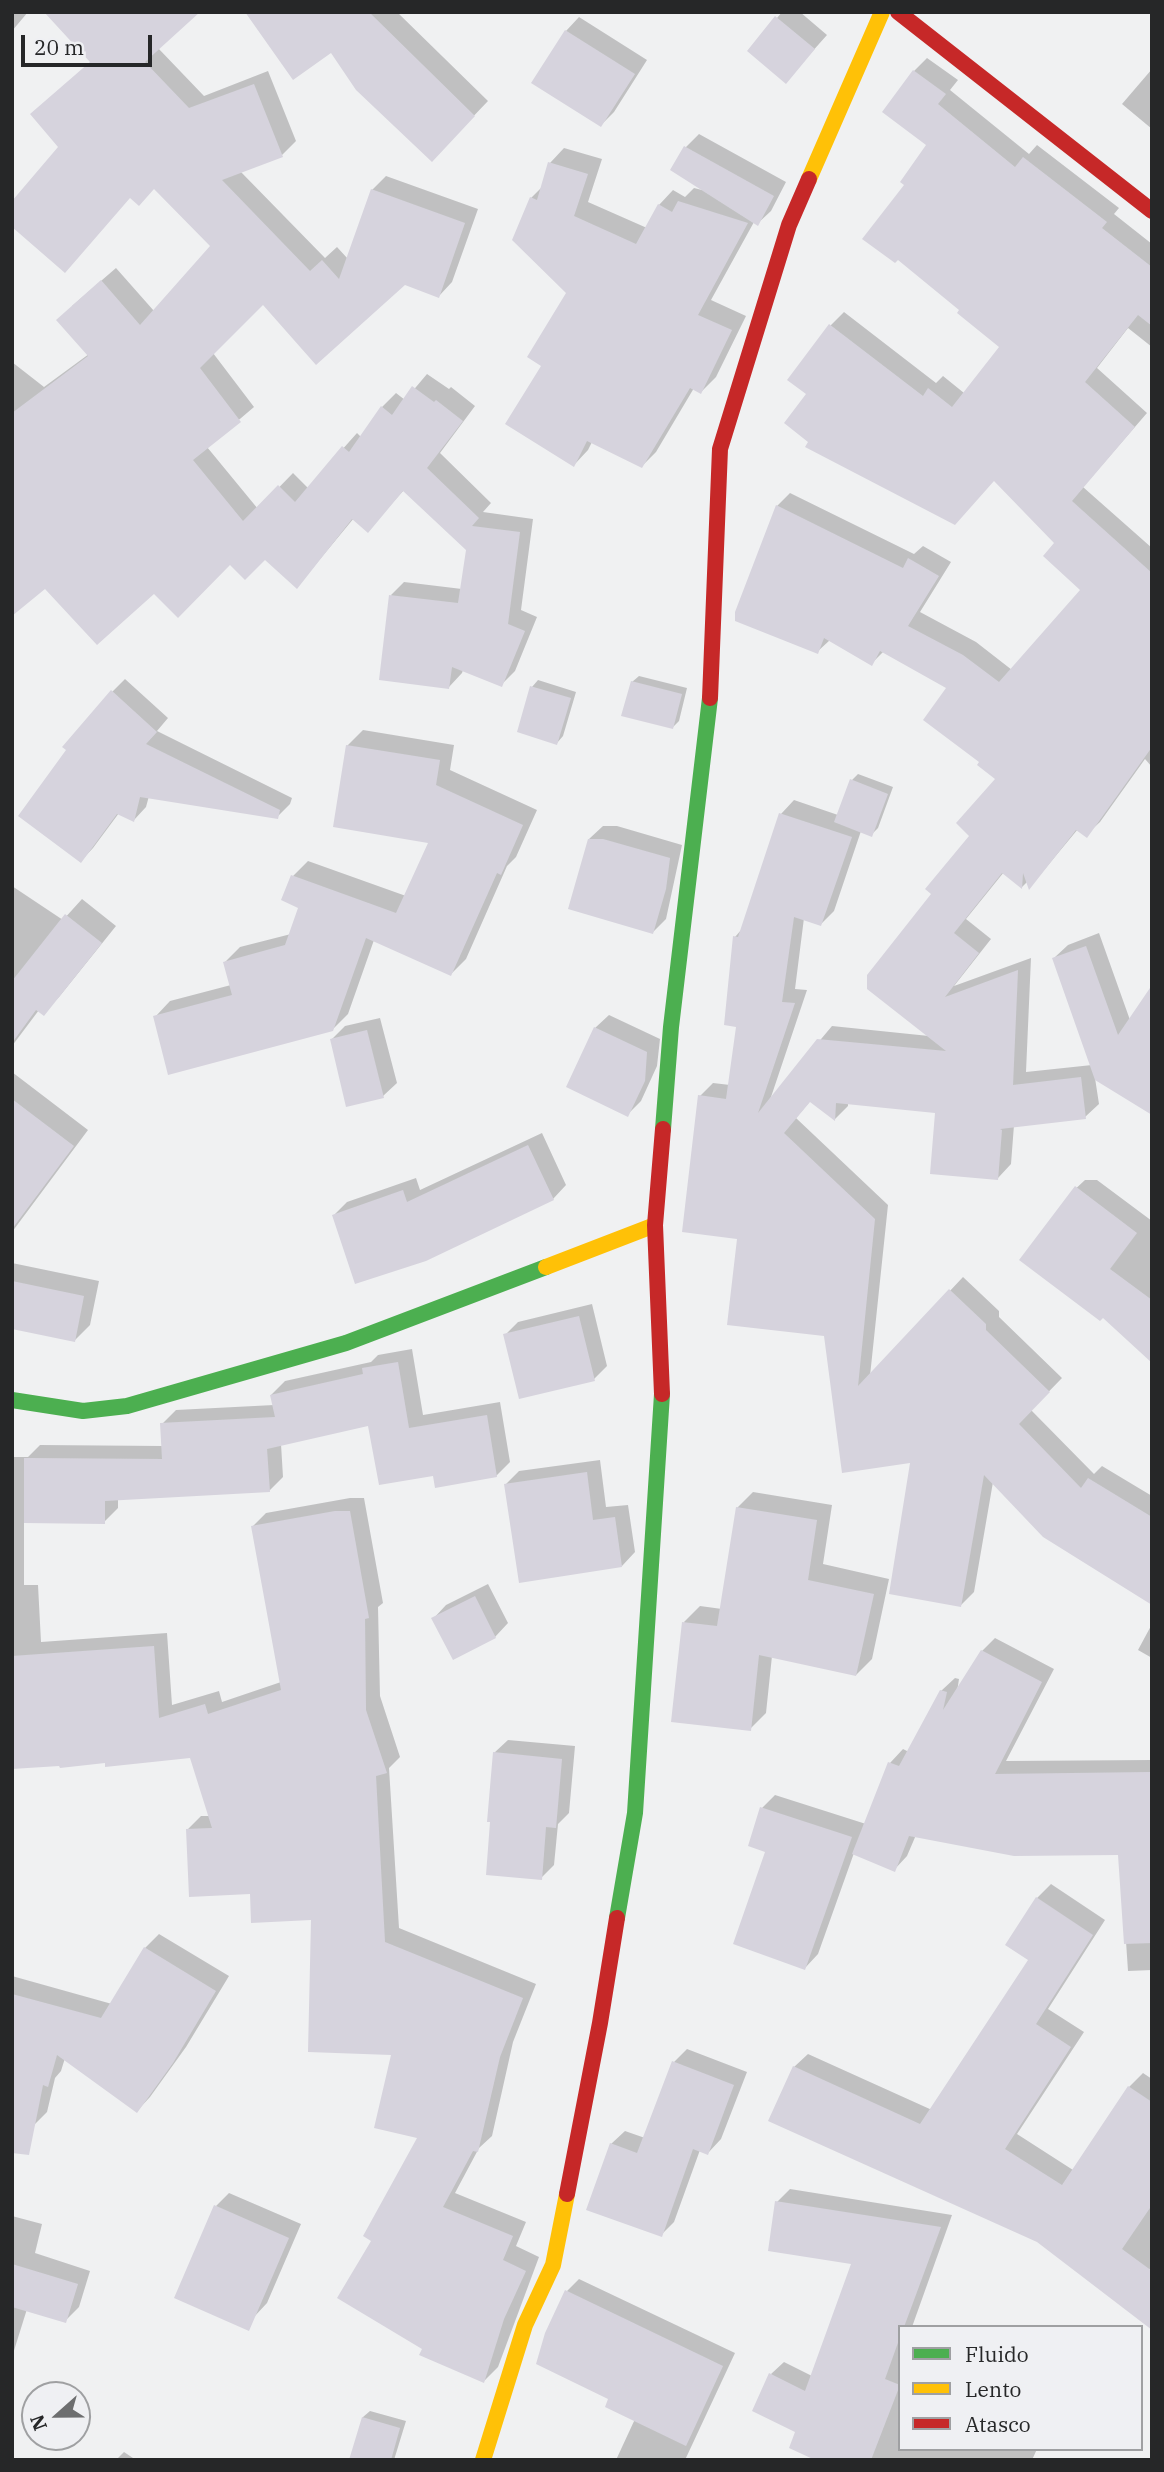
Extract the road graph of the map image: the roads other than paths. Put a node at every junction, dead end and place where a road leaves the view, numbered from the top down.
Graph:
1 (882, 12) edge
2 (898, 12) edge
3 (1152, 211) edge
4 (655, 1225) junction
5 (12, 1400) edge
6 (483, 2460) edge

1 - 4 street
2 - 3 street
4 - 5 street
4 - 6 street

